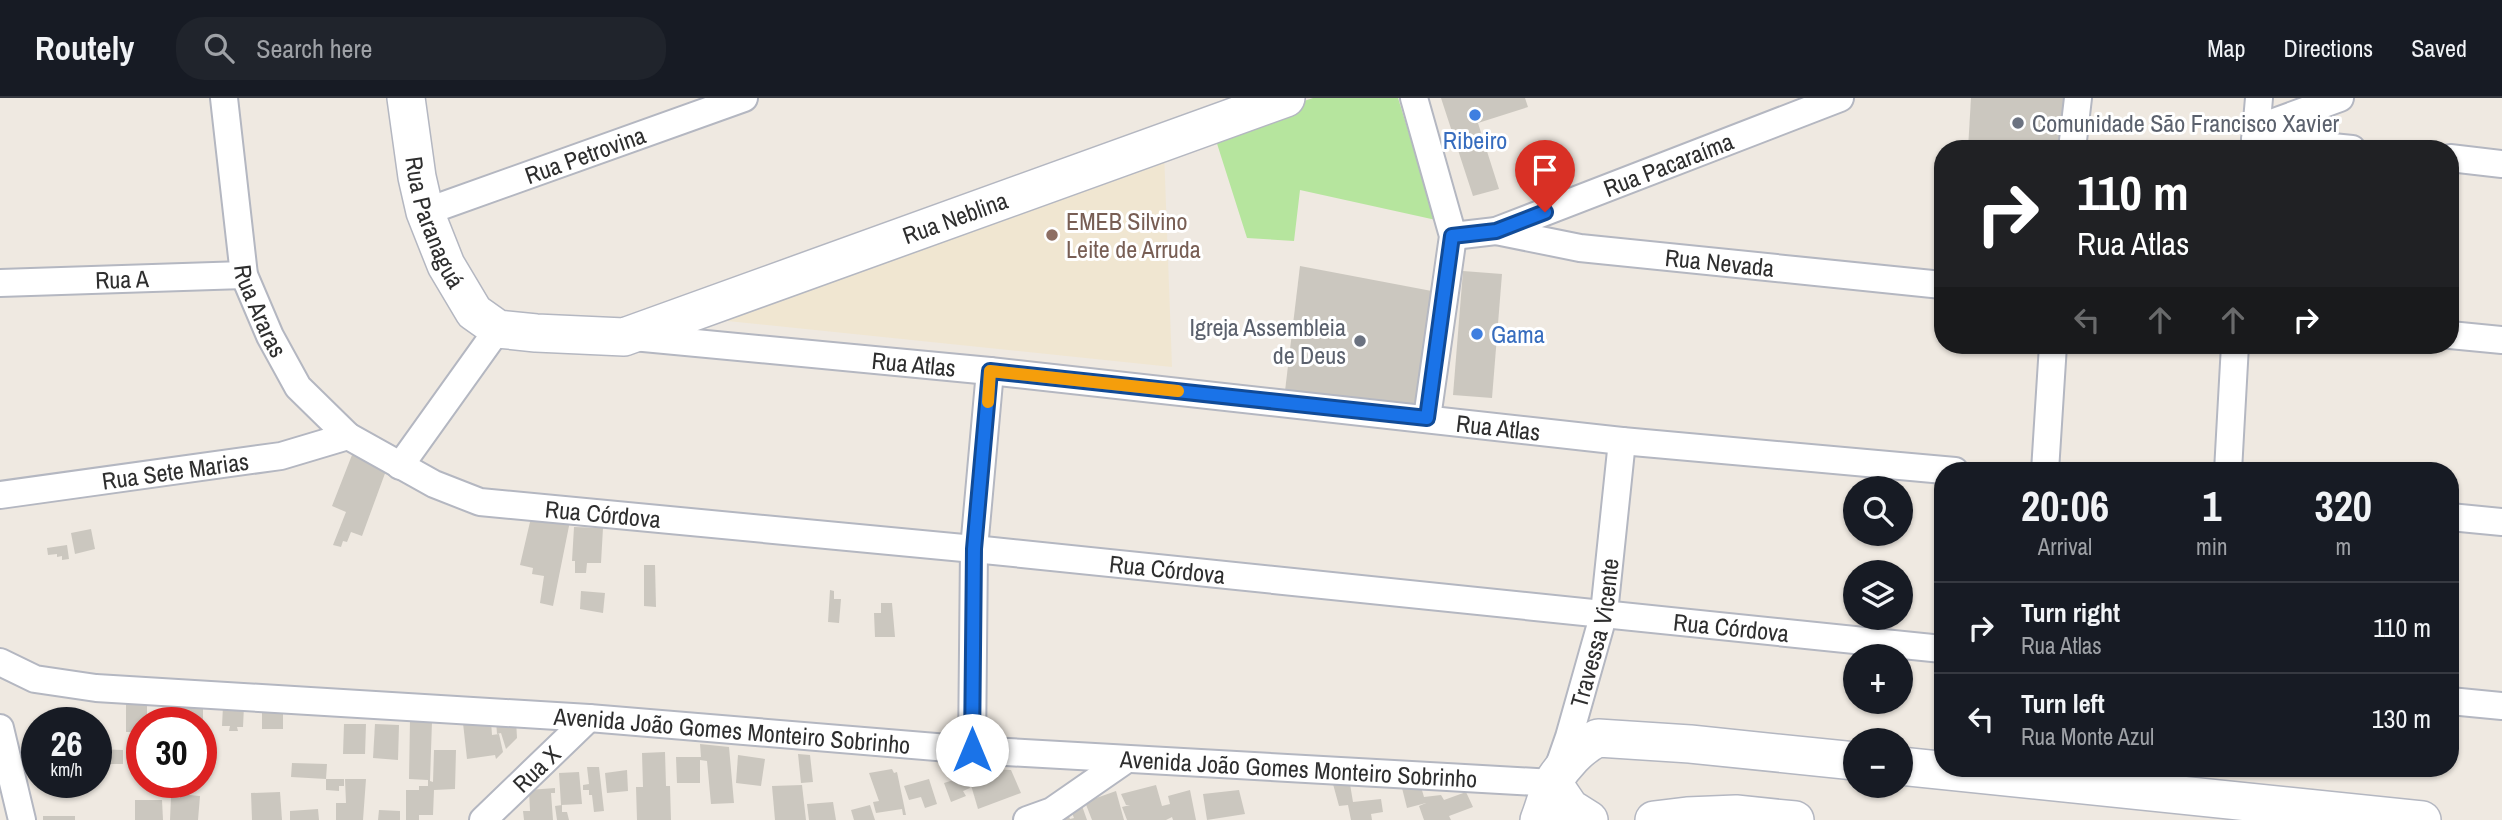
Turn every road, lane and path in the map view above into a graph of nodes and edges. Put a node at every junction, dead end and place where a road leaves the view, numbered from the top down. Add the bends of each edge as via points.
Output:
1 (224, 98) edge
2 (406, 98) edge
3 (744, 98) edge
4 (1286, 98) edge
5 (1414, 98) edge
6 (1840, 98) edge
7 (2078, 98) edge
8 (2259, 98) edge
9 (2340, 98) edge
10 (2255, 139) edge
11 (2073, 140) edge
12 (2459, 160) edge
13 (2502, 164) edge
14 (425, 212) junction
15 (1496, 231) junction
16 (1452, 236) junction
17 (244, 275) junction
18 (0, 283) edge
19 (1934, 284) edge
20 (498, 329) junction
21 (2459, 336) edge
22 (624, 337) junction
23 (2502, 340) edge
24 (2052, 354) edge
25 (2234, 354) edge
26 (990, 371) junction
27 (1427, 418) junction
28 (348, 436) junction
29 (1622, 441) junction
30 (2046, 462) edge
31 (2228, 462) edge
32 (400, 466) junction
33 (1934, 469) edge
34 (0, 495) edge
35 (2459, 518) edge
36 (2502, 522) edge
37 (974, 549) junction
38 (1604, 613) junction
39 (1934, 648) edge
40 (0, 662) edge
41 (2459, 702) edge
42 (2502, 706) edge
43 (589, 718) junction
44 (0, 727) edge
45 (972, 750) junction
46 (1126, 759) junction
47 (1843, 760) edge
48 (1913, 767) edge
49 (1934, 770) edge
50 (2006, 777) edge
51 (1553, 782) junction
52 (22, 820) edge
53 (483, 820) edge
54 (1027, 820) edge
55 (1539, 820) edge
56 (1589, 820) edge
57 (1654, 820) edge
58 (1796, 820) edge
59 (2422, 820) edge

1 - 17 street, Rua Araras
2 - 14 street, Rua Paranaguá
3 - 14 street, Rua Petrovina
4 - 22 street, Rua Neblina
5 - 16 street
6 - 15 street, Rua Pacaraíma
7 - 11 street
8 - 10 street
9 - 10 street
12 - 13 street
14 - 20 street, Rua Paranaguá via 446,265 474,313
15 - 16 street, Rua Pacaraíma
15 - 19 street, Rua Nevada via 1580,248
16 - 27 street
17 - 18 street, Rua A
17 - 28 street, Rua Araras via 298,387
20 - 22 street, Rua Atlas
20 - 32 street
21 - 23 street
22 - 26 street, Rua Atlas
24 - 30 street
25 - 31 street
26 - 27 street, Rua Atlas
26 - 37 street
27 - 29 street, Rua Atlas
28 - 32 street, Rua Araras
28 - 34 street, Rua Sete Marias via 281,456
29 - 33 street, Rua Atlas
29 - 38 street, Travessa Vicente
32 - 37 street, Rua Córdova via 480,502
35 - 36 street
37 - 38 street, Rua Córdova
37 - 45 street
38 - 39 street, Rua Córdova
38 - 51 street, Travessa Vicente
40 - 43 street, Avenida João Gomes Monteiro Sobrinho via 35,679 96,688
41 - 42 street
43 - 45 street, Avenida João Gomes Monteiro Sobrinho
43 - 53 street, Rua X
44 - 52 street
45 - 46 street, Avenida João Gomes Monteiro Sobrinho
46 - 51 street, Avenida João Gomes Monteiro Sobrinho
46 - 54 street via 1052,811
47 - 51 street via 1598,738
48 - 49 street
50 - 59 street
51 - 55 street, Travessa Vicente
51 - 56 street via 1570,808
57 - 58 street via 1736,814

